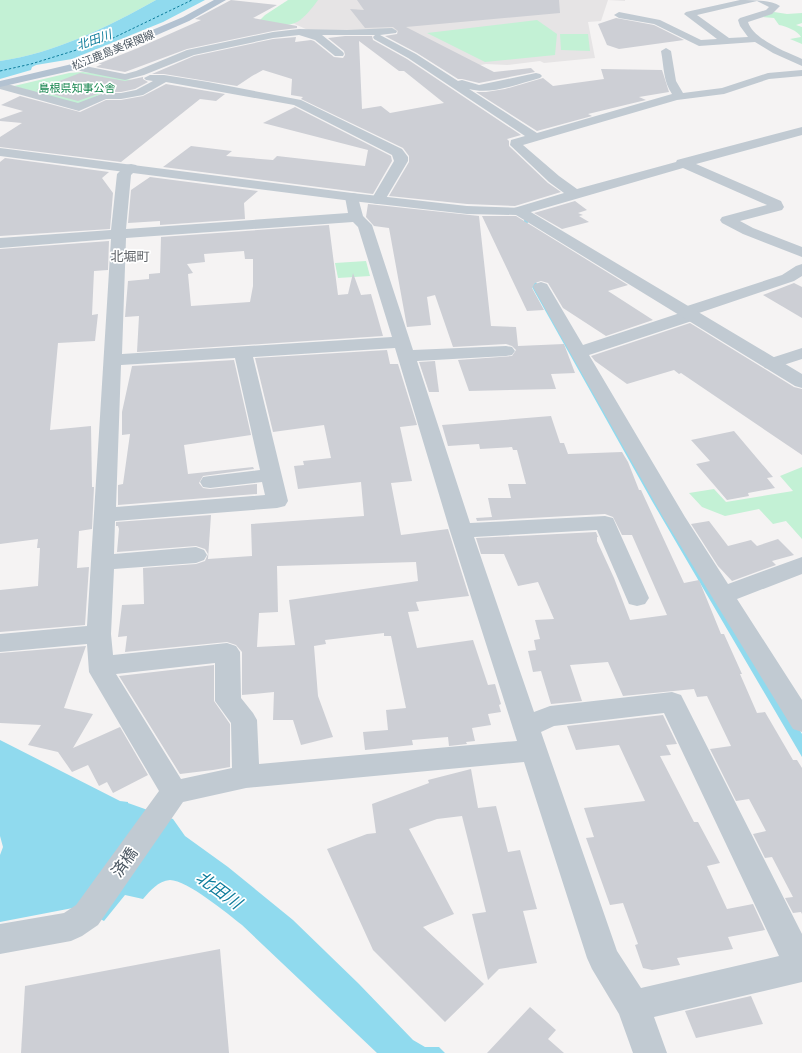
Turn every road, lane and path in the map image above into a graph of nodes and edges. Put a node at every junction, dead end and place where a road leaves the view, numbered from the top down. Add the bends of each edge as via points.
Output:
1 (221, 0) edge
2 (753, 0) edge
3 (762, 0) edge
4 (619, 15) dead end
5 (702, 24) junction
6 (669, 27) junction
7 (392, 30) dead end
8 (299, 32) junction
9 (378, 37) dead end
10 (758, 39) junction
11 (727, 41) junction
12 (666, 51) dead end
13 (339, 54) dead end
14 (802, 63) edge
15 (75, 67) junction
16 (802, 73) edge
17 (782, 74) junction
18 (536, 76) dead end
19 (125, 77) junction
20 (164, 78) junction
21 (0, 84) edge
22 (802, 85) edge
23 (681, 97) junction
24 (482, 103) junction
25 (802, 131) edge
26 (534, 137) junction
27 (0, 152) edge
28 (682, 163) junction
29 (131, 168) junction
30 (575, 194) junction
31 (378, 200) junction
32 (354, 207) junction
33 (519, 211) junction
34 (120, 233) junction
35 (0, 243) edge
36 (802, 252) edge
37 (802, 269) edge
38 (542, 288) dead end
39 (690, 313) junction
40 (404, 349) junction
41 (506, 351) dead end
42 (243, 352) junction
43 (579, 352) junction
44 (802, 353) edge
45 (112, 360) junction
46 (771, 364) junction
47 (802, 382) edge
48 (271, 475) junction
49 (210, 482) dead end
50 (105, 515) junction
51 (461, 531) junction
52 (196, 556) dead end
53 (103, 562) junction
54 (802, 565) edge
55 (724, 595) junction
56 (637, 598) dead end
57 (99, 634) junction
58 (0, 643) edge
59 (101, 666) junction
60 (802, 722) edge
61 (530, 738) junction
62 (246, 777) junction
63 (168, 801) junction
64 (0, 939) edge
65 (802, 966) edge
66 (633, 1006) junction
67 (650, 1053) edge

1 - 15 main road, 松江鹿島美保関線 via 186,19
2 - 5 street via 688,14
3 - 10 street via 775,6 769,12 746,18 743,23
4 - 6 street via 654,21
5 - 6 street
5 - 11 street
6 - 11 street via 699,43
7 - 8 street
8 - 13 street via 319,38
8 - 19 street via 208,47
9 - 24 street via 412,56
10 - 11 street
10 - 14 street
12 - 23 street via 670,78
15 - 19 street
15 - 21 main road, 松江鹿島美保関線
16 - 17 street
17 - 22 street
17 - 23 street via 724,91
18 - 24 street via 479,88 457,80 484,100
19 - 20 street
20 - 21 street via 138,93 104,96 79,107
20 - 31 street via 297,102 397,152 401,161
23 - 26 street
24 - 26 street
25 - 28 street
26 - 30 street via 519,141 516,145 554,180
27 - 29 street
28 - 30 street
28 - 36 street via 776,204 777,207 774,208 727,220
29 - 32 street
29 - 34 street via 124,174
30 - 33 street
31 - 32 street
31 - 33 street via 467,210
32 - 34 street
32 - 40 street via 365,225
33 - 39 street
34 - 35 street
34 - 45 street
37 - 39 street via 788,278
38 - 43 street
39 - 43 street
39 - 46 street
40 - 41 street
40 - 42 street
40 - 51 street
42 - 45 street
42 - 48 street
43 - 55 street via 674,518
44 - 46 street
45 - 50 street
46 - 47 street
48 - 49 street
48 - 50 street via 277,501
50 - 53 street
51 - 56 street via 605,523
51 - 61 street
52 - 53 street
53 - 57 street
54 - 55 street
55 - 60 street
57 - 58 street
57 - 59 street
59 - 62 street via 227,652 228,702 244,720
59 - 63 street
61 - 62 street
61 - 65 street via 550,716 672,702
61 - 66 street via 603,958
62 - 63 street
63 - 64 street, 済橋 via 87,915 71,926
65 - 66 street
66 - 67 street

